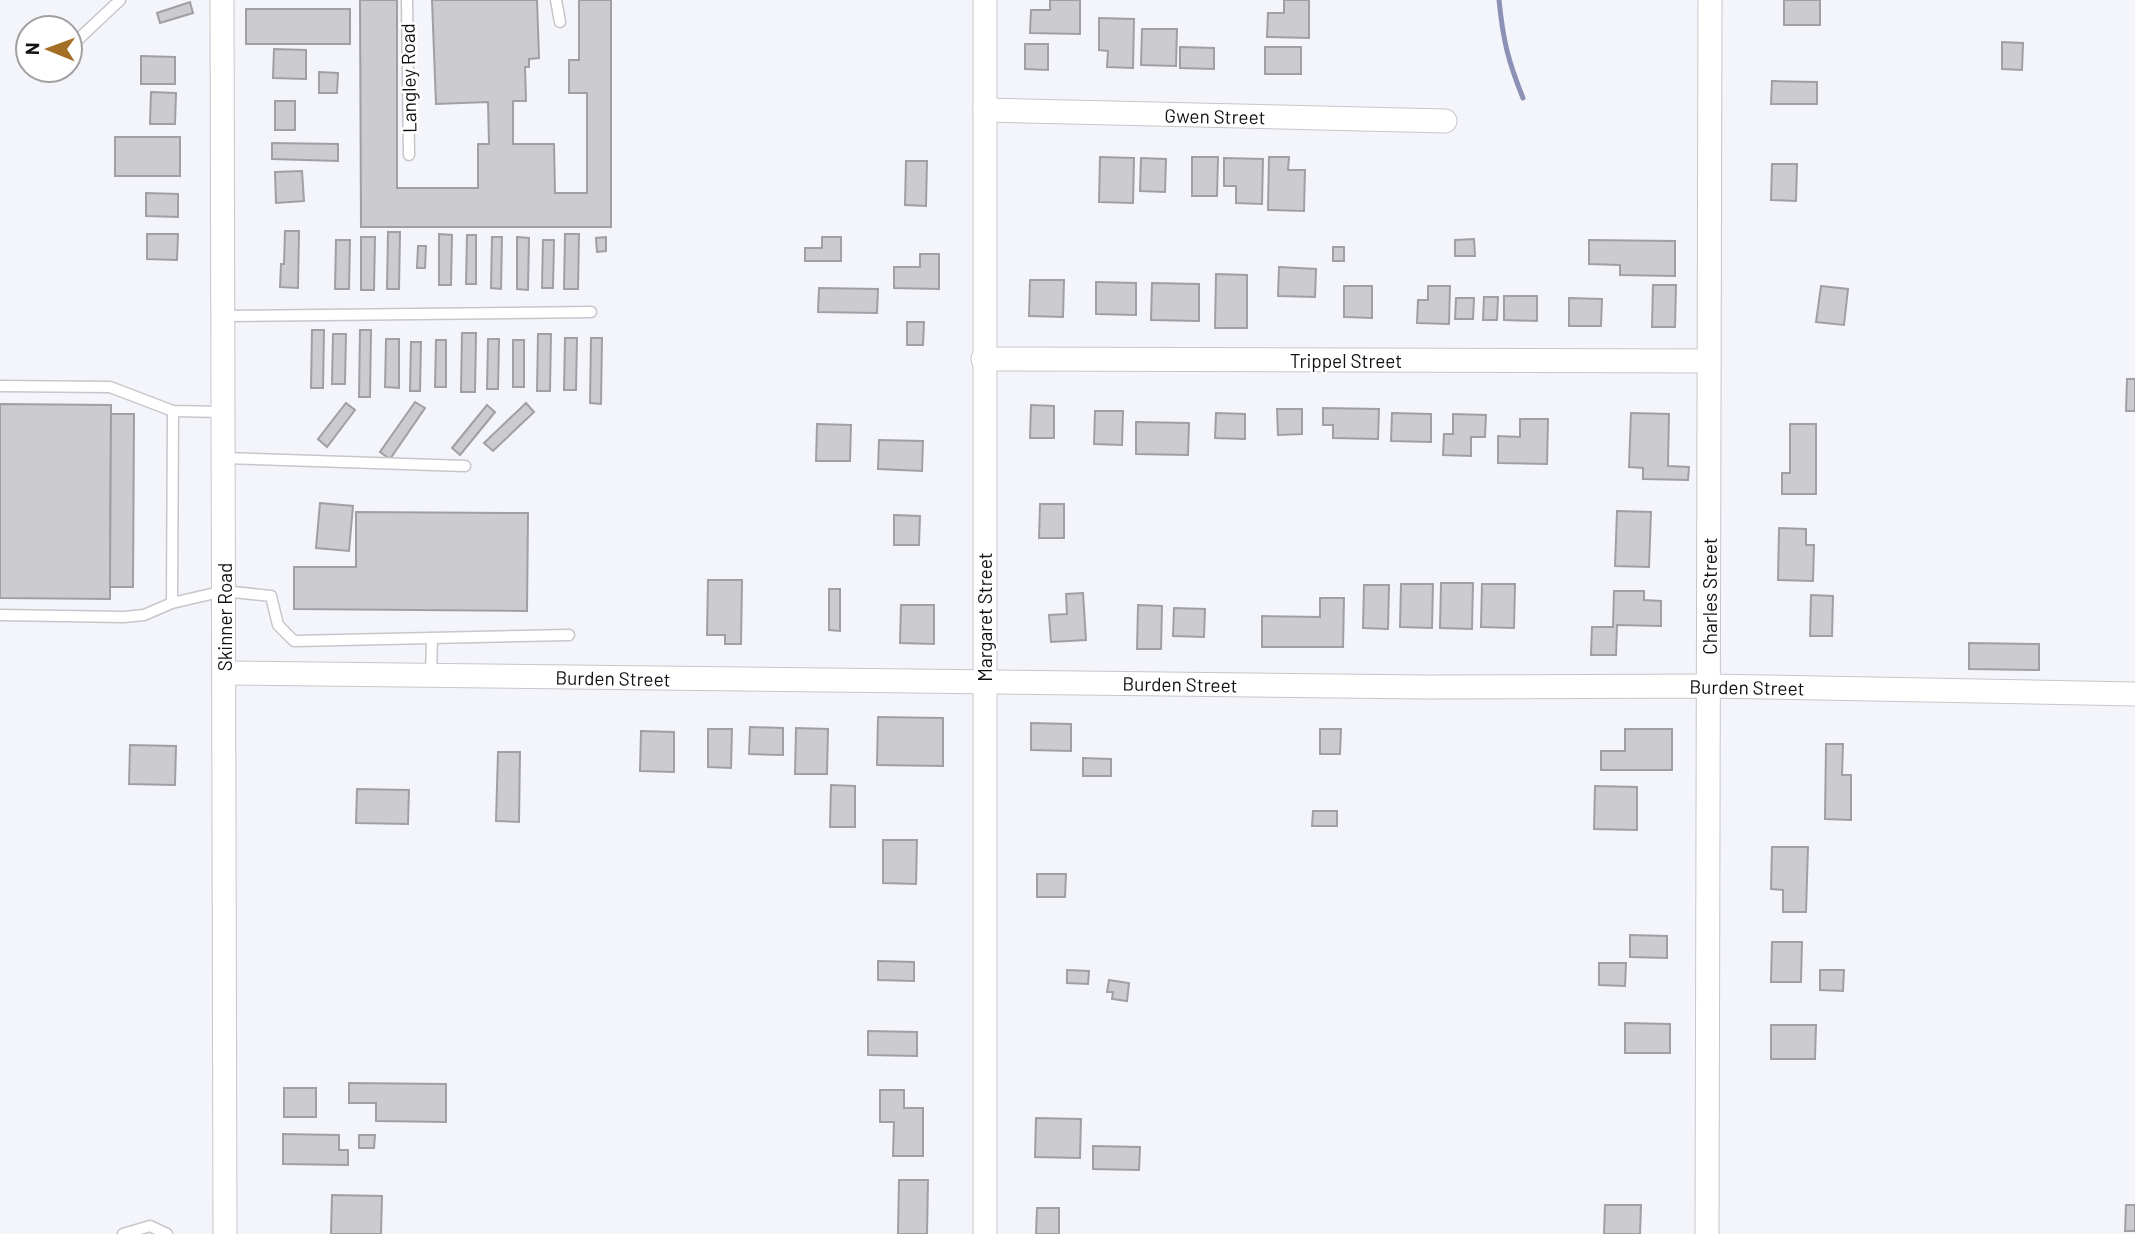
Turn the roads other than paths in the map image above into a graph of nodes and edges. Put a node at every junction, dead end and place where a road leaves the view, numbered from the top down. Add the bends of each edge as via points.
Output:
1 (120, 0) edge
2 (222, 0) edge
3 (407, 0) edge
4 (556, 0) edge
5 (985, 0) edge
6 (1710, 0) edge
7 (560, 22) dead end
8 (84, 34) edge
9 (985, 110) junction
10 (1445, 121) dead end
11 (409, 155) dead end
12 (591, 312) dead end
13 (222, 316) junction
14 (984, 359) junction
15 (1709, 361) junction
16 (0, 386) edge
17 (173, 411) junction
18 (224, 412) junction
19 (224, 458) junction
20 (465, 466) dead end
21 (224, 591) junction
22 (172, 603) junction
23 (0, 615) edge
24 (569, 635) dead end
25 (432, 638) junction
26 (224, 673) junction
27 (430, 676) junction
28 (984, 683) junction
29 (1709, 686) junction
30 (2135, 694) edge
31 (123, 1234) edge
32 (167, 1234) edge
33 (225, 1234) edge
34 (985, 1234) edge
35 (1707, 1234) edge

1 - 8 lane
2 - 13 street, Skinner Road
3 - 11 lane, Langley Road
4 - 7 lane
5 - 9 street, Margaret Street
6 - 15 street, Charles Street
9 - 10 street, Gwen Street
9 - 14 street, Margaret Street
12 - 13 lane
13 - 18 street, Skinner Road
14 - 15 street, Trippel Street
14 - 28 street, Margaret Street
15 - 29 street, Charles Street
16 - 17 lane via 110,387
17 - 18 lane
17 - 22 lane
18 - 19 street, Skinner Road
19 - 20 lane
19 - 21 street, Skinner Road
21 - 22 lane
21 - 25 lane via 271,596 278,625 293,641
21 - 26 street, Skinner Road
22 - 23 lane via 144,615 124,617
24 - 25 lane
25 - 27 lane
26 - 27 street, Burden Street
26 - 33 street, Skinner Road
27 - 28 street, Burden Street
28 - 29 street, Burden Street
28 - 34 street, Margaret Street
29 - 30 street, Burden Street
29 - 35 street, Charles Street
31 - 32 lane via 150,1226

